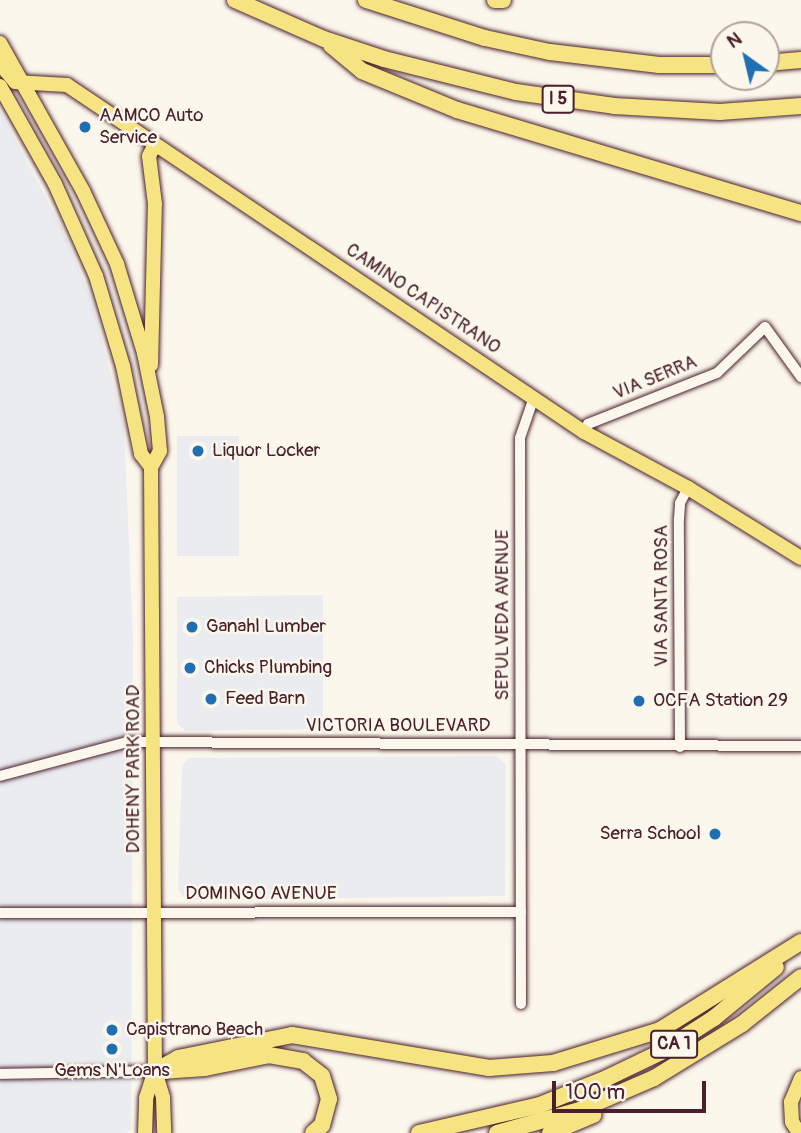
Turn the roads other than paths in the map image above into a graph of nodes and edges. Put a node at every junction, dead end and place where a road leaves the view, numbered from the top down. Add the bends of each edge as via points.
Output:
1 (235, 0) edge
2 (366, 0) edge
3 (495, 0) edge
4 (503, 0) edge
5 (324, 39) junction
6 (0, 43) edge
7 (801, 60) edge
8 (780, 62) edge
9 (0, 64) edge
10 (710, 65) edge
11 (23, 82) junction
12 (0, 86) edge
13 (801, 106) edge
14 (155, 144) junction
15 (801, 214) edge
16 (801, 377) edge
17 (150, 382) junction
18 (534, 397) junction
19 (584, 432) junction
20 (151, 467) junction
21 (688, 488) junction
22 (801, 558) edge
23 (153, 743) junction
24 (521, 745) junction
25 (801, 746) edge
26 (680, 747) junction
27 (0, 776) edge
28 (154, 912) junction
29 (521, 912) junction
30 (0, 913) edge
31 (801, 943) edge
32 (801, 977) edge
33 (787, 992) junction
34 (521, 1004) dead end
35 (155, 1071) junction
36 (0, 1074) edge
37 (801, 1077) edge
38 (145, 1133) edge
39 (164, 1133) edge
40 (313, 1133) edge
41 (419, 1133) edge
42 (497, 1133) edge
43 (550, 1133) edge
44 (799, 1133) edge

1 - 5 highway, I 5
2 - 10 highway, I 5 via 485,38 550,52 659,65
3 - 4 highway
5 - 13 highway, I 5 via 425,71 569,100 720,112
5 - 15 highway via 362,71 457,110
6 - 11 main road
7 - 8 highway
9 - 11 main road via 12,81
11 - 14 main road, CAMINO CAPISTRANO via 67,85
11 - 17 main road, DOHENY PARK ROAD via 117,264
12 - 20 main road, DOHENY PARK ROAD via 55,184 96,275 123,366 141,454
14 - 17 main road via 149,156 155,204
14 - 18 main road, CAMINO CAPISTRANO
16 - 19 street, VIA SERRA via 764,328 717,373 588,424
17 - 20 main road, DOHENY PARK ROAD via 159,451
18 - 19 main road, CAMINO CAPISTRANO
18 - 24 street, SEPULVEDA AVENUE via 520,438
19 - 21 main road, CAMINO CAPISTRANO
20 - 23 main road, DOHENY PARK ROAD
21 - 22 main road, CAMINO CAPISTRANO
21 - 26 street, VIA SANTA ROSA via 680,503 679,519
23 - 24 street, VICTORIA BOULEVARD
23 - 27 street, VICTORIA BOULEVARD via 127,742
23 - 28 main road, DOHENY PARK ROAD
24 - 26 street, VICTORIA BOULEVARD
24 - 29 street, SEPULVEDA AVENUE
25 - 26 street, VICTORIA BOULEVARD
28 - 29 street, DOMINGO AVENUE
28 - 30 street, DOMINGO AVENUE
28 - 35 main road, DOHENY PARK ROAD
29 - 34 street, SEPULVEDA AVENUE
31 - 35 highway via 660,1030 553,1063 489,1068 292,1035 178,1058
31 - 41 highway, CA 1 via 715,1018 661,1052 540,1104
32 - 33 highway, CA 1
33 - 42 highway, CA 1 via 654,1078 580,1110
33 - 43 highway via 685,1071
35 - 36 street
35 - 38 main road, DOHENY PARK ROAD via 146,1098
35 - 39 main road, DOHENY PARK ROAD via 163,1098
35 - 40 highway via 205,1068 269,1055 303,1061 323,1076 329,1099 322,1125
37 - 44 main road via 790,1102 792,1122

